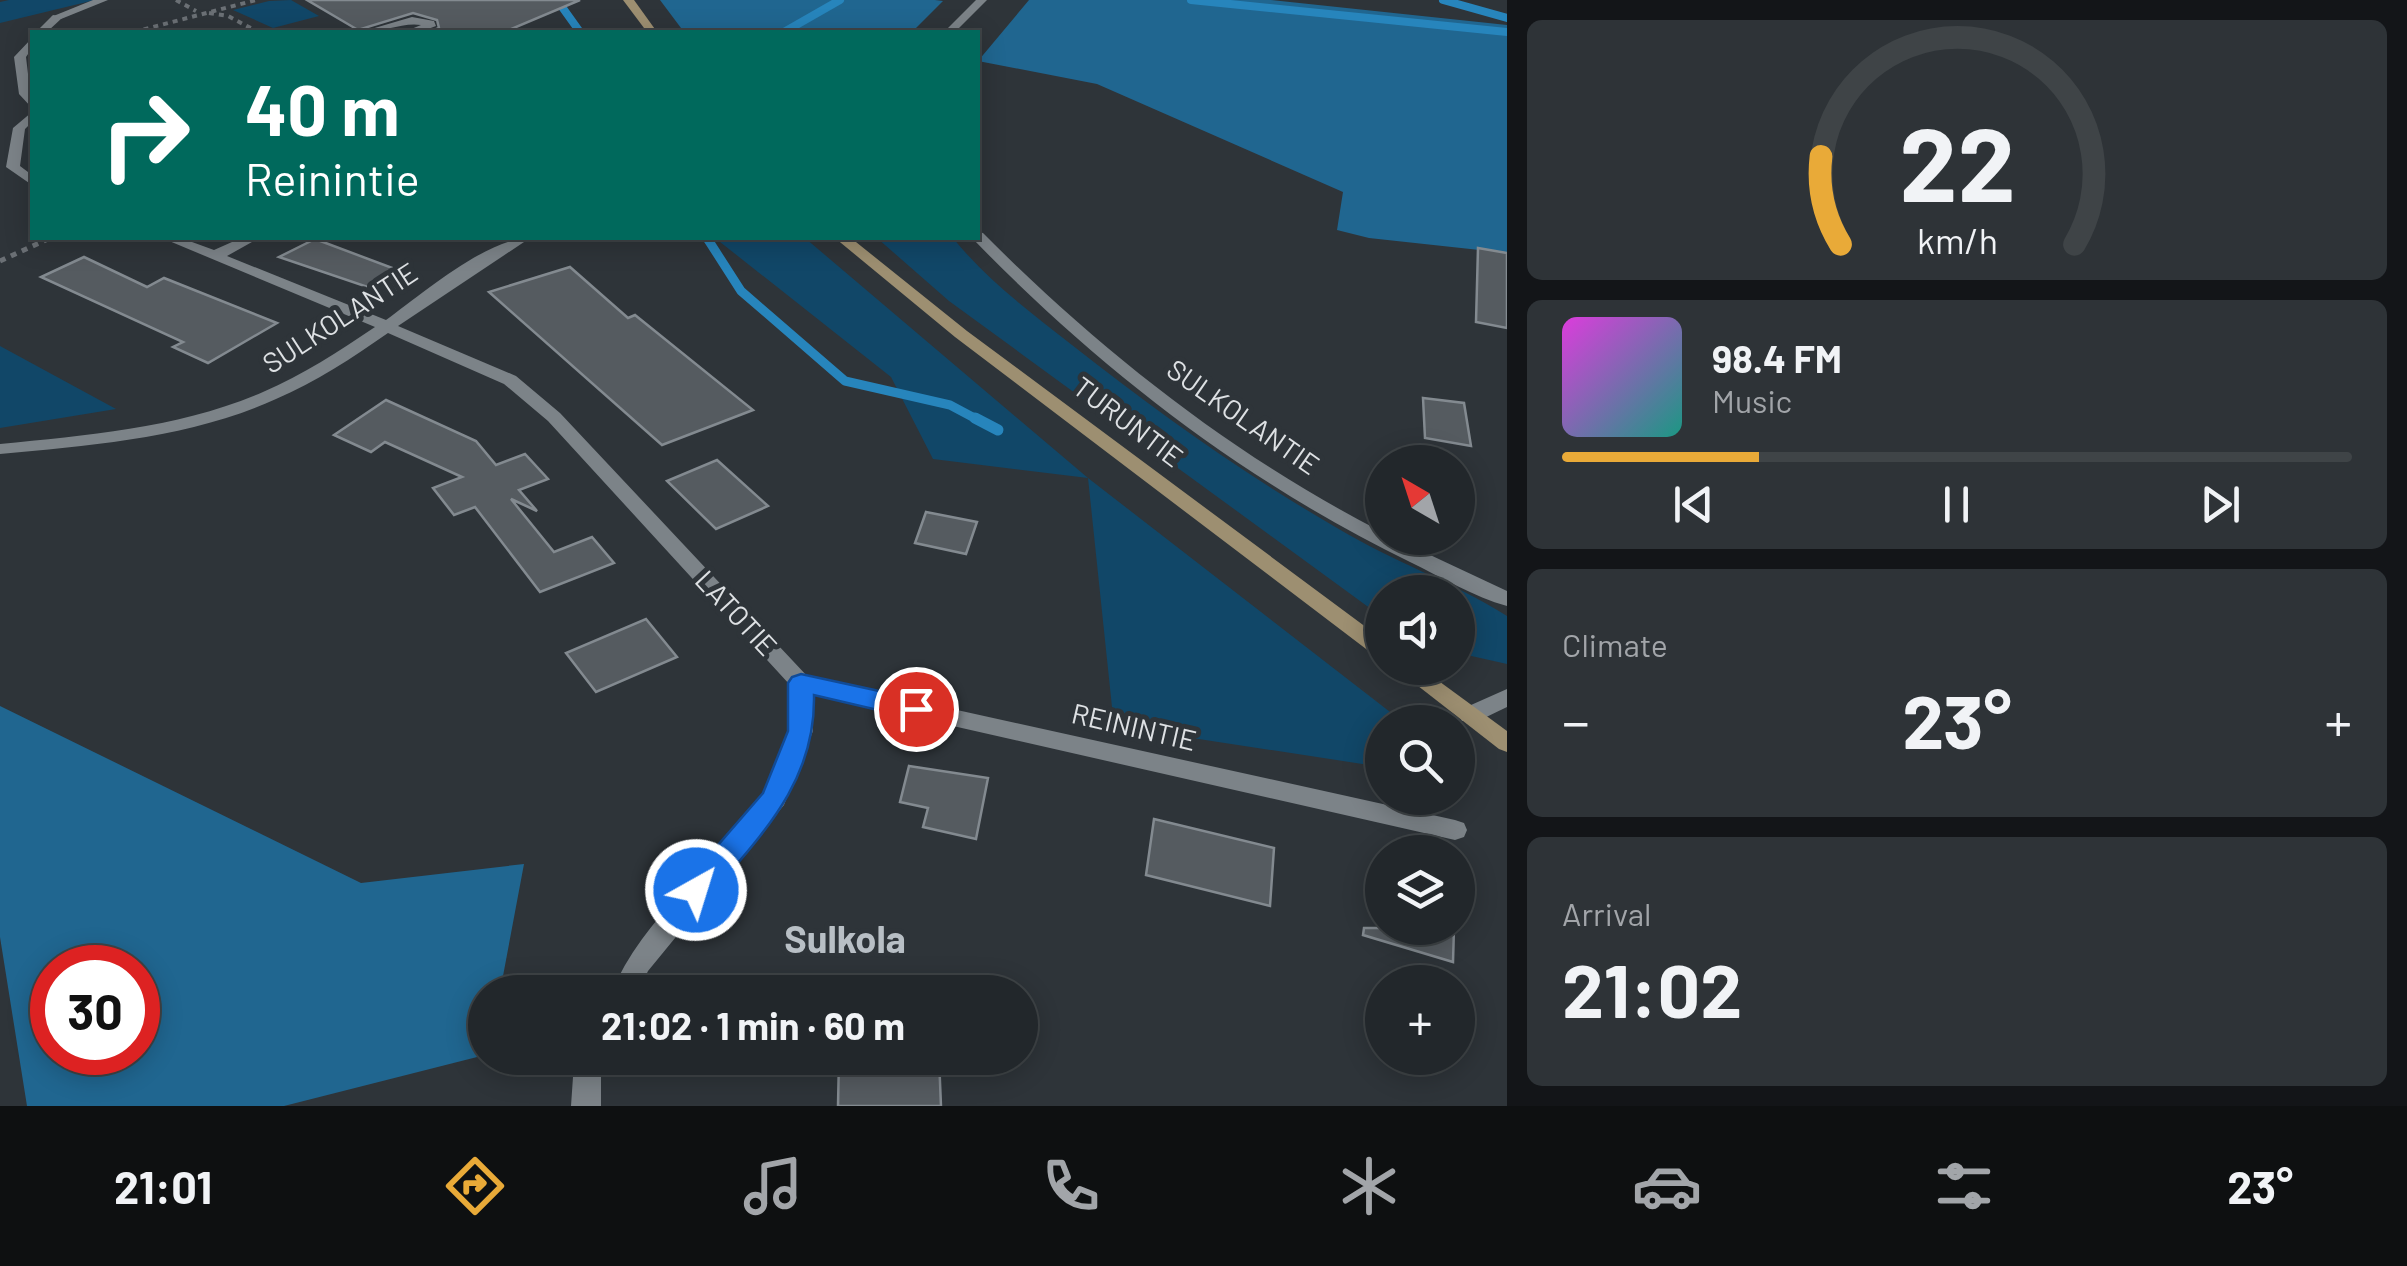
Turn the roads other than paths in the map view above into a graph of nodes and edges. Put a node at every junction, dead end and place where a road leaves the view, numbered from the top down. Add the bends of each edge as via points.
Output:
1 (103, 0) edge
2 (628, 0) edge
3 (982, 0) edge
4 (42, 30) edge
5 (374, 30) edge
6 (416, 30) edge
7 (650, 30) edge
8 (952, 30) edge
9 (30, 44) edge
10 (30, 101) edge
11 (30, 118) edge
12 (30, 180) edge
13 (980, 238) edge
14 (174, 240) edge
15 (248, 240) edge
16 (519, 240) edge
17 (844, 240) edge
18 (214, 256) junction
19 (384, 326) junction
20 (0, 449) edge
21 (1507, 599) edge
22 (1365, 637) edge
23 (801, 683) junction
24 (1429, 685) edge
25 (1507, 696) edge
26 (1455, 705) edge
27 (1475, 713) edge
28 (1475, 720) edge
29 (1507, 743) edge
30 (1455, 830) dead end
31 (633, 975) edge
32 (588, 1075) edge
33 (586, 1106) edge

1 - 4 street via 56,17
2 - 7 main road
3 - 8 street
5 - 6 street via 430,22
9 - 10 street via 20,57
11 - 12 street via 19,128 13,167
13 - 21 street, SULKOLANTIE via 1081,334 1210,432 1346,520
14 - 18 street, LATOTIE
15 - 18 street
16 - 19 street, SULKOLANTIE
17 - 22 main road, TURUNTIE
18 - 19 street, LATOTIE
19 - 20 street, SULKOLANTIE via 306,379 254,404 173,427
19 - 23 street, LATOTIE via 510,380 532,398
23 - 30 street, REININTIE
23 - 31 street via 802,731 775,798
24 - 26 main road
25 - 27 street
28 - 29 main road
32 - 33 street

